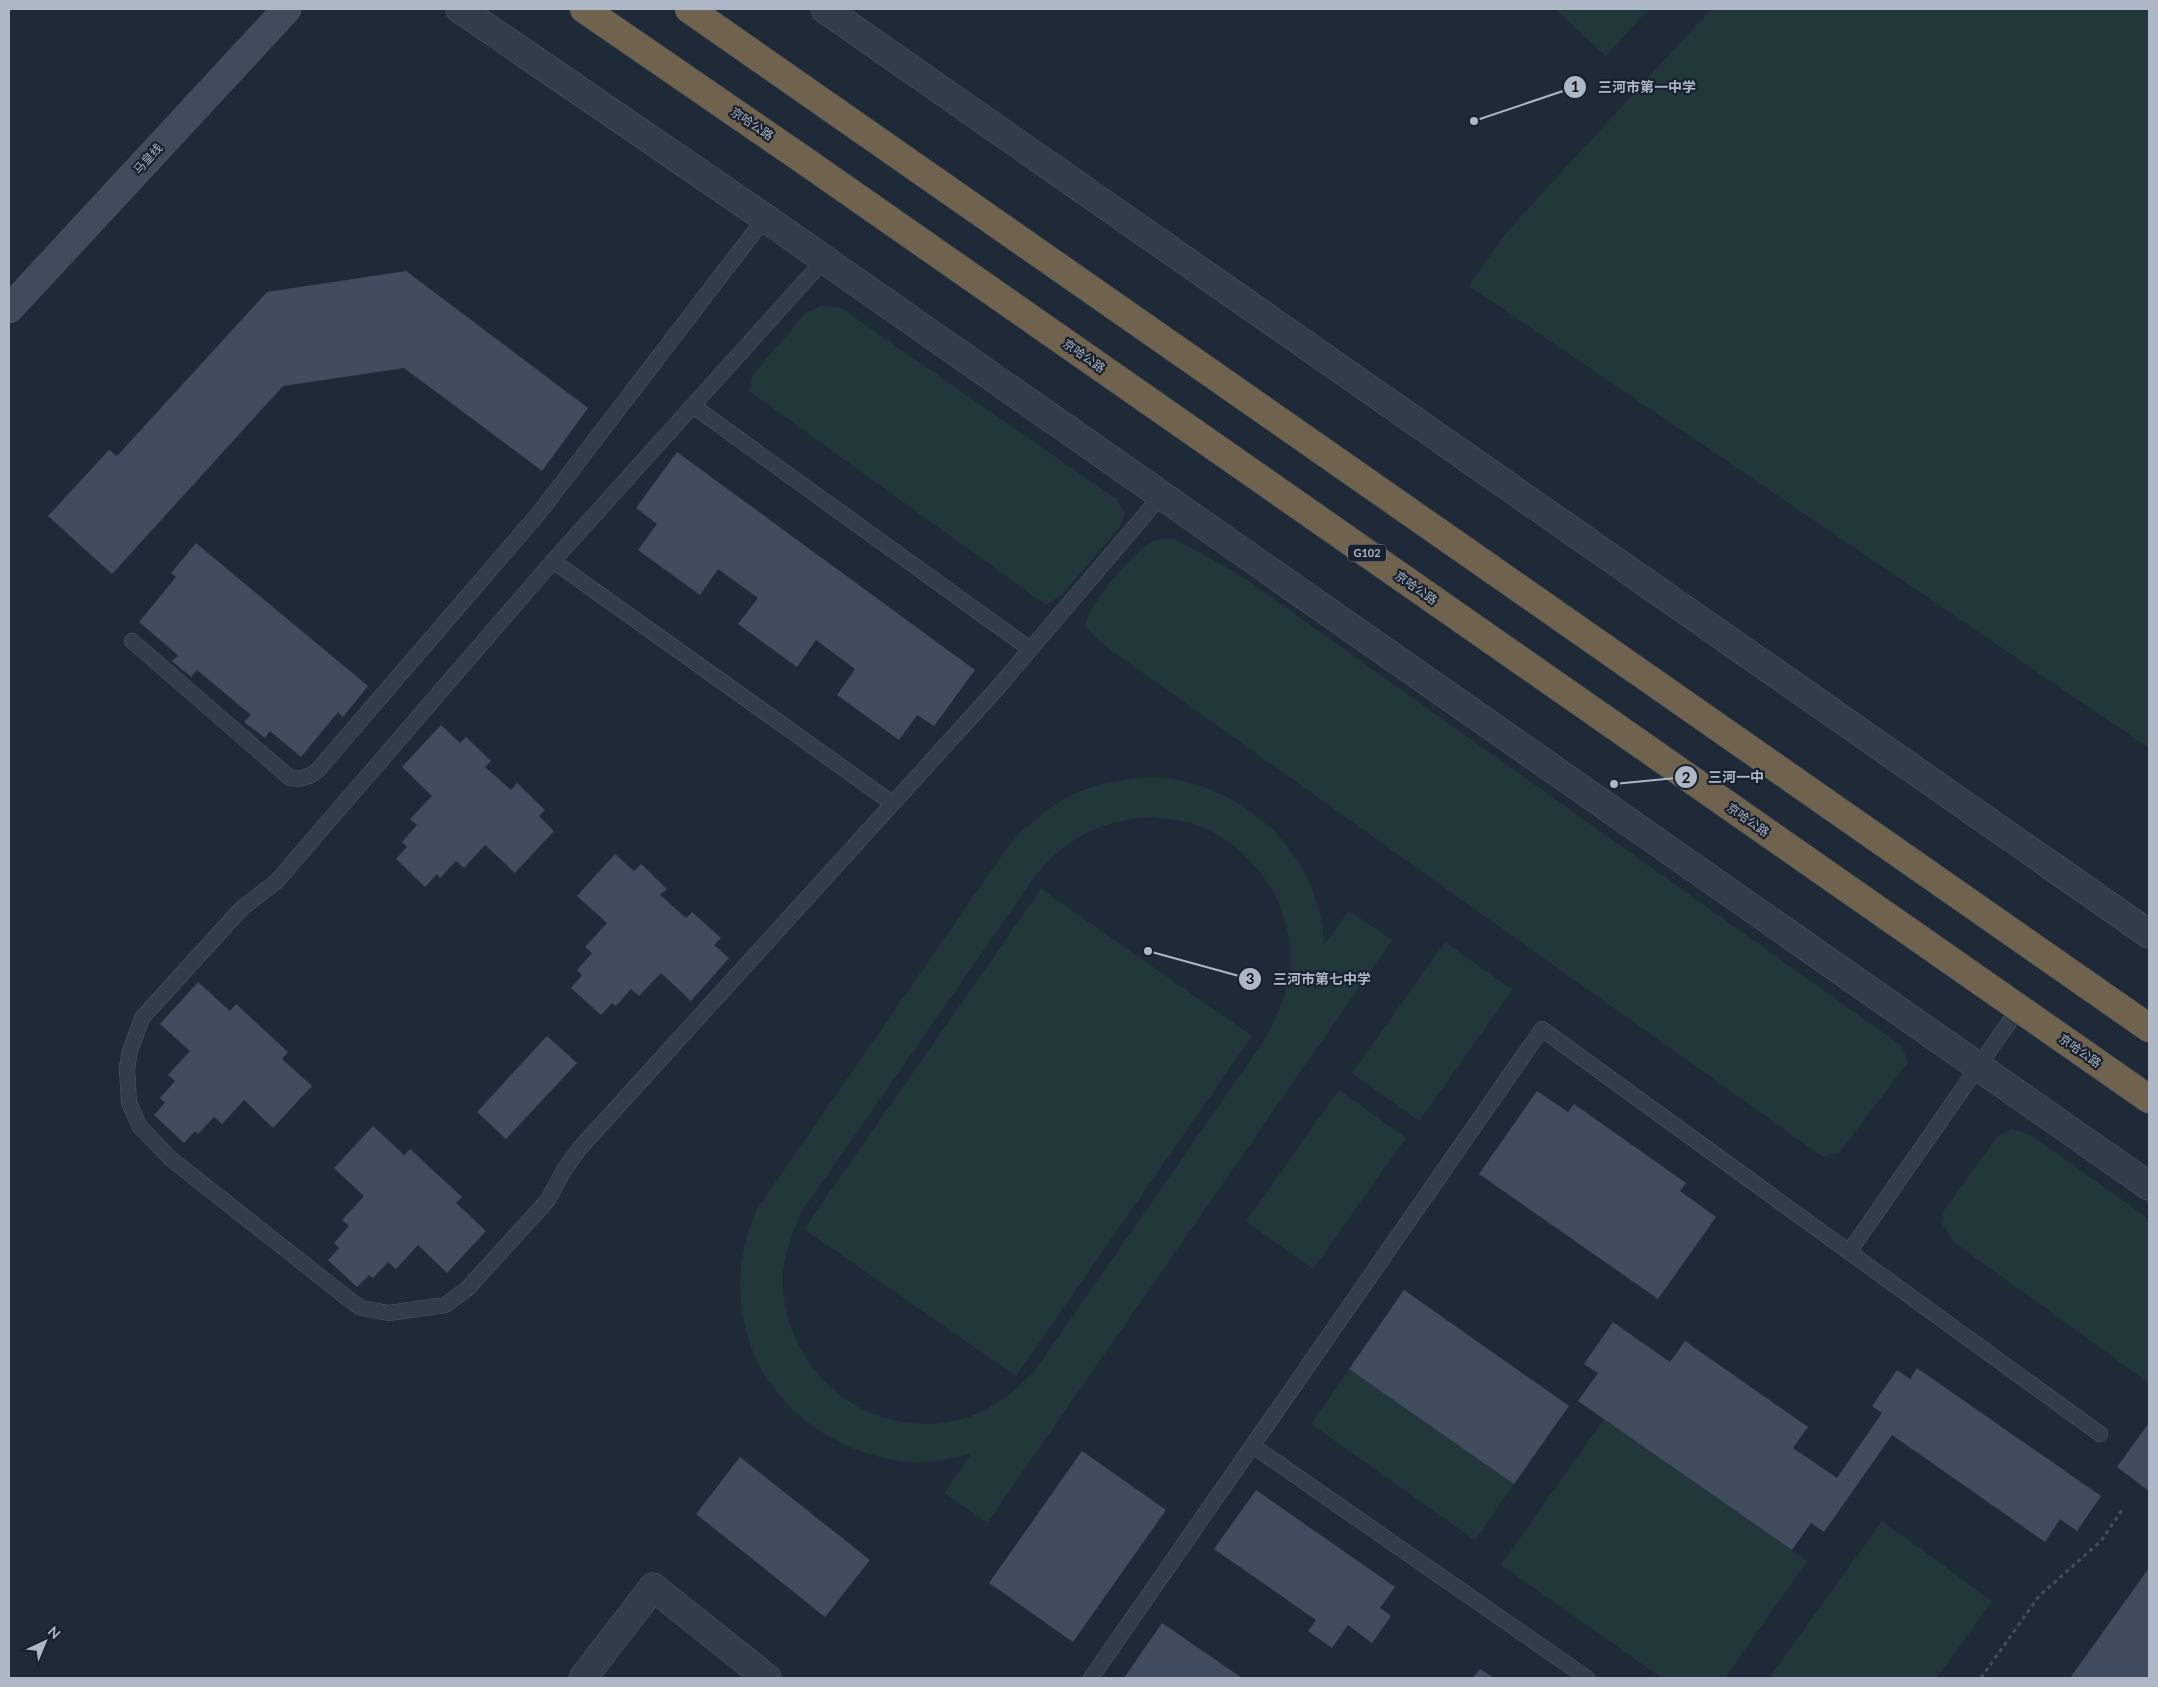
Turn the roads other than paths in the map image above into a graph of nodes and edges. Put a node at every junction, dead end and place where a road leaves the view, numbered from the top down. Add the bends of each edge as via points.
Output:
1 (287, 9) edge
2 (460, 9) edge
3 (584, 9) edge
4 (689, 9) edge
5 (825, 9) edge
6 (765, 218) junction
7 (824, 260) junction
8 (9, 310) edge
9 (693, 406) junction
10 (1162, 496) junction
11 (553, 561) junction
12 (132, 641) dead end
13 (1030, 649) junction
14 (892, 804) junction
15 (2149, 934) edge
16 (2018, 1008) junction
17 (2149, 1028) edge
18 (1978, 1066) junction
19 (2149, 1099) edge
20 (2149, 1186) edge
21 (1850, 1252) junction
22 (2100, 1434) dead end
23 (1253, 1446) junction
24 (583, 1678) edge
25 (767, 1678) edge
26 (1091, 1678) edge
27 (1587, 1678) edge

1 - 8 main road, 马皇线
2 - 6 street
3 - 16 highway, 京哈公路 / G102
4 - 17 highway
5 - 15 street
6 - 7 street
6 - 12 lane via 539,513 309,777 290,778
7 - 9 lane
7 - 10 street
9 - 11 lane
9 - 13 lane
10 - 13 lane
10 - 18 street
11 - 14 lane
11 - 14 lane via 276,882 242,908 147,1011 130,1051 127,1068 129,1103 140,1127 171,1159 355,1304 389,1313 445,1305 467,1289 548,1200 580,1148
13 - 14 lane
16 - 18 lane
16 - 19 highway, 京哈公路 / G102
18 - 20 street
18 - 21 lane
21 - 22 lane
21 - 23 lane via 1542,1029
23 - 26 lane
23 - 27 lane
24 - 25 street via 653,1587

